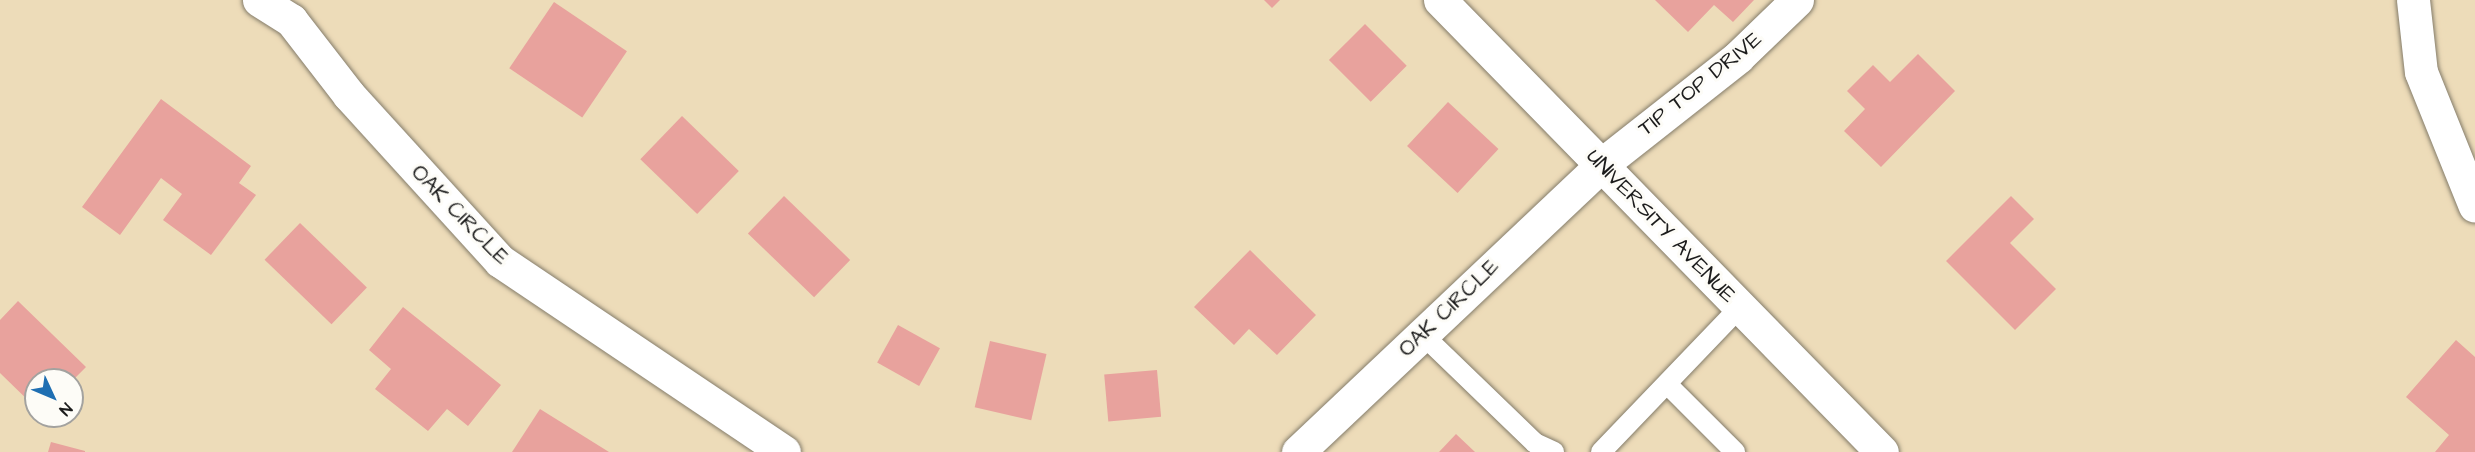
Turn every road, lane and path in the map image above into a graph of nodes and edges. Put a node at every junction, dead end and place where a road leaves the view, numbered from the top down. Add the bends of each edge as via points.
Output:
1 (260, 0) edge
2 (1440, 0) edge
3 (1797, 0) edge
4 (2413, 0) edge
5 (1601, 165) junction
6 (2475, 206) edge
7 (1740, 307) junction
8 (1422, 334) junction
9 (1668, 386) junction
10 (784, 452) edge
11 (1298, 452) edge
12 (1554, 452) edge
13 (1601, 452) edge
14 (1735, 452) edge
15 (1882, 452) edge

1 - 10 street, OAK CIRCLE via 291,20 349,95 500,261
2 - 5 street, UNIVERSITY AVENUE
3 - 5 street, TIP TOP DRIVE via 1738,57
4 - 6 street via 2421,72
5 - 7 street, UNIVERSITY AVENUE
5 - 8 street, OAK CIRCLE
7 - 9 lane
7 - 15 street, UNIVERSITY AVENUE
8 - 11 street, OAK CIRCLE
8 - 12 lane via 1534,443
9 - 13 lane
9 - 14 lane

